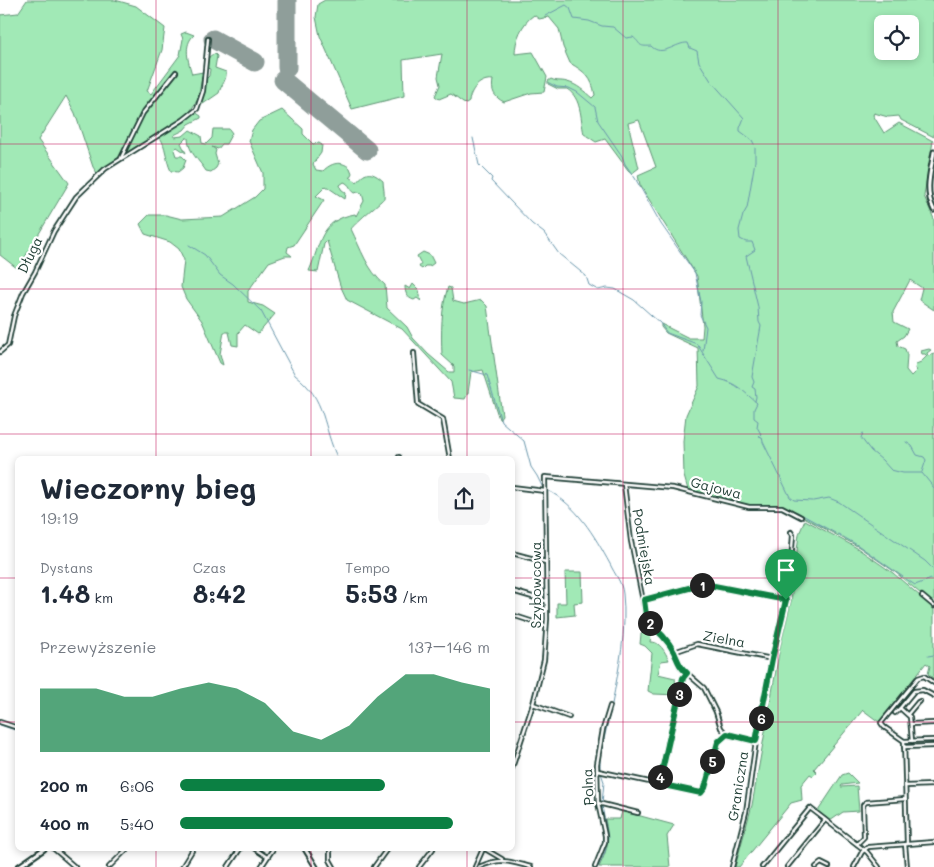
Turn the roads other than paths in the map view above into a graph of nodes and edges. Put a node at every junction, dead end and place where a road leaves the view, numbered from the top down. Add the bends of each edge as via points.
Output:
1 (208, 39) dead end
2 (176, 72) dead end
3 (934, 152) edge
4 (120, 159) junction
5 (934, 210) edge
6 (0, 352) edge
7 (414, 354) dead end
8 (449, 456) edge
9 (624, 484) junction
10 (515, 487) edge
11 (545, 491) junction
12 (801, 517) dead end
13 (791, 532) dead end
14 (515, 554) edge
15 (546, 562) junction
16 (515, 593) edge
17 (922, 596) dead end
18 (644, 600) junction
19 (786, 600) junction
20 (546, 601) junction
21 (934, 606) edge
22 (515, 616) edge
23 (546, 626) junction
24 (674, 652) junction
25 (772, 659) junction
26 (687, 673) junction
27 (934, 683) edge
28 (934, 696) edge
29 (920, 701) dead end
30 (533, 704) junction
31 (610, 706) dead end
32 (900, 708) junction
33 (896, 713) dead end
34 (907, 714) junction
35 (569, 717) dead end
36 (0, 722) edge
37 (934, 723) edge
38 (911, 724) junction
39 (15, 727) edge
40 (727, 734) junction
41 (934, 740) edge
42 (756, 741) junction
43 (912, 741) junction
44 (904, 742) junction
45 (934, 746) edge
46 (904, 747) junction
47 (515, 759) edge
48 (598, 771) junction
49 (659, 784) junction
50 (934, 785) edge
51 (905, 786) junction
52 (906, 801) junction
53 (598, 803) junction
54 (638, 814) dead end
55 (825, 820) junction
56 (934, 842) edge
57 (857, 844) junction
58 (906, 844) junction
59 (864, 850) junction
60 (41, 851) edge
61 (56, 851) edge
62 (125, 851) edge
63 (192, 851) edge
64 (239, 851) edge
65 (258, 851) edge
66 (272, 851) edge
67 (308, 851) edge
68 (330, 851) edge
69 (385, 851) edge
70 (431, 851) edge
71 (483, 851) edge
72 (487, 851) edge
73 (267, 857) junction
74 (503, 860) junction
75 (764, 866) edge
76 (18, 867) edge
77 (76, 867) edge
78 (109, 867) edge
79 (182, 867) edge
80 (228, 867) edge
81 (261, 867) edge
82 (316, 867) edge
83 (334, 867) edge
84 (374, 867) edge
85 (419, 867) edge
86 (475, 867) edge
87 (479, 867) edge
88 (531, 867) edge
89 (595, 867) edge
90 (732, 867) edge
91 (788, 867) edge
92 (816, 867) edge
93 (829, 867) edge
94 (854, 867) edge
95 (879, 867) edge
96 (907, 867) edge

1 - 4 street, Długa via 203,91 197,109
2 - 4 street via 143,113
3 - 5 main road via 928,192
4 - 6 street, Długa via 76,197 54,231 20,300 8,345
7 - 8 street via 418,404 443,419
9 - 11 street via 545,477
9 - 12 street, Gajowa via 677,489 749,507 782,507
9 - 18 street, Podmiejska via 631,541
10 - 11 street
11 - 15 street, Szybowcowa
13 - 19 street, Graniczna
14 - 15 street
15 - 20 street, Szybowcowa
16 - 20 street
17 - 21 street
18 - 19 street via 704,584
18 - 24 street, Podmiejska via 647,622
19 - 25 street, Graniczna
20 - 23 street, Szybowcowa
22 - 23 street
23 - 30 street, Szybowcowa via 544,660
24 - 25 street, Zielna via 697,644
24 - 26 street, Podmiejska
25 - 42 street, Graniczna
26 - 40 street, Podmiejska via 704,688 721,728
26 - 49 street via 683,678
27 - 44 street via 924,676 918,678 881,723
28 - 32 street via 923,690 914,691
29 - 34 street
30 - 35 street
30 - 47 street, Szybowcowa
31 - 48 street, Polna via 598,754
32 - 33 street
32 - 34 street
34 - 38 street
36 - 39 street
37 - 38 street
38 - 43 street
40 - 42 street
40 - 49 street via 718,742 701,793
41 - 43 street
42 - 90 street, Graniczna via 746,812
43 - 44 street
44 - 46 street
45 - 46 street
46 - 51 street
48 - 49 street
48 - 53 street, Polna
50 - 51 street
51 - 52 street
52 - 57 street via 866,802 863,805 864,837
52 - 58 street
53 - 54 street
53 - 89 street, Polna via 605,842
55 - 57 street
55 - 75 street via 810,808
55 - 91 street
56 - 58 street
57 - 59 street
58 - 59 street via 874,846
58 - 96 street
59 - 94 street
59 - 95 street
60 - 76 main road
61 - 77 street
62 - 78 street
63 - 79 street
64 - 80 street
65 - 73 street
66 - 73 street
67 - 82 main road
68 - 83 street
69 - 84 street
70 - 85 street
71 - 86 street
72 - 74 street
73 - 81 street
74 - 87 street
74 - 88 street
92 - 93 street via 821,863

